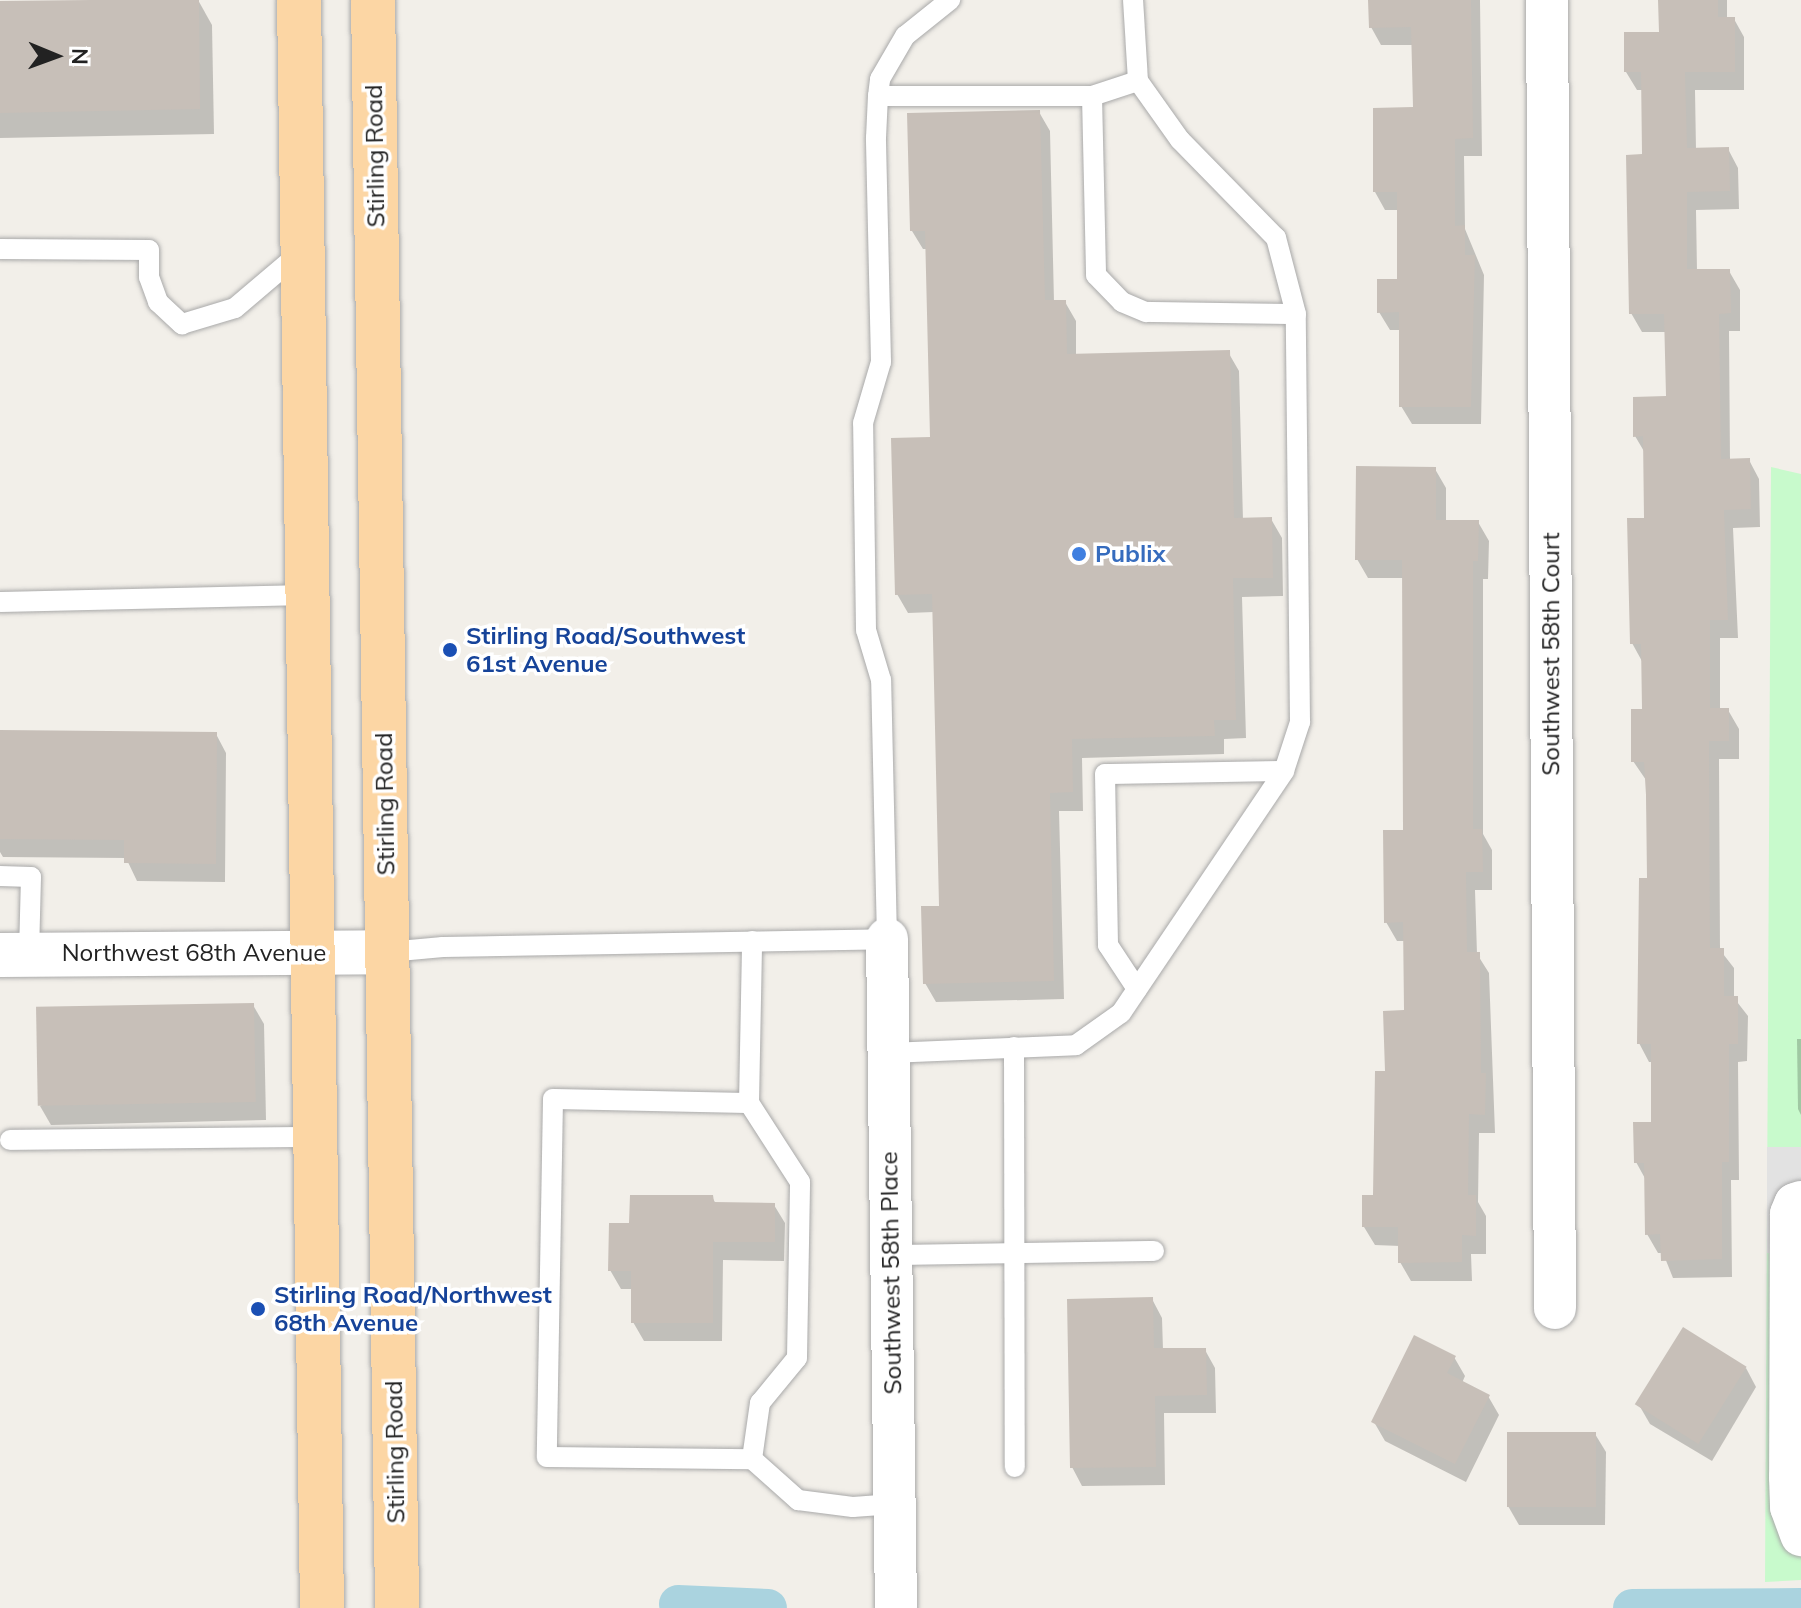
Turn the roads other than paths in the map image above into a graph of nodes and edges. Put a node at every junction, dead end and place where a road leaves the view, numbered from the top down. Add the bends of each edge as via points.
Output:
1 (299, 0) edge
2 (373, 0) edge
3 (950, 0) edge
4 (1133, 0) edge
5 (1547, 0) edge
6 (1138, 81) junction
7 (878, 96) junction
8 (1092, 96) junction
9 (0, 249) edge
10 (303, 250) junction
11 (1296, 314) junction
12 (308, 595) junction
13 (0, 602) edge
14 (1284, 771) junction
15 (0, 876) edge
16 (887, 939) junction
17 (752, 941) junction
18 (313, 952) junction
19 (388, 952) junction
20 (15, 955) edge
21 (1137, 989) junction
22 (1014, 1047) junction
23 (889, 1053) junction
24 (749, 1103) junction
25 (315, 1137) junction
26 (10, 1140) dead end
27 (1801, 1202) edge
28 (1154, 1251) dead end
29 (1014, 1253) junction
30 (892, 1255) junction
31 (1555, 1308) dead end
32 (752, 1459) junction
33 (1015, 1467) dead end
34 (894, 1504) junction
35 (1801, 1535) edge
36 (322, 1608) edge
37 (397, 1608) edge
38 (896, 1608) edge

1 - 10 main road
2 - 19 main road, Stirling Road
3 - 7 lane via 905,36 880,79
4 - 6 lane
5 - 31 street, Southwest 58th Court
6 - 8 lane
6 - 11 lane via 1180,140 1276,238
7 - 8 lane
7 - 16 lane via 881,362 863,435 866,630 881,680
8 - 11 lane via 1096,275 1122,302 1146,312
9 - 10 lane via 149,250 149,277 158,302 182,324 235,308
10 - 12 main road
11 - 14 lane via 1300,722
12 - 13 lane
12 - 18 main road
14 - 21 lane
14 - 21 lane via 1105,774 1108,945
15 - 20 lane via 31,877
16 - 17 lane
16 - 23 street, Southwest 58th Place
17 - 19 lane
17 - 24 lane
18 - 19 street, Northwest 68th Avenue
18 - 20 street, Northwest 68th Avenue
18 - 25 main road
19 - 37 main road, Stirling Road
21 - 22 lane via 1121,1013 1076,1045
22 - 23 lane
22 - 29 lane
23 - 30 street, Southwest 58th Place
24 - 32 lane via 800,1182 797,1358 760,1403
24 - 32 lane via 553,1099 547,1457
25 - 26 lane
25 - 36 main road
27 - 35 street via 1791,1214 1790,1450 1791,1507
28 - 29 lane
29 - 30 lane
29 - 33 lane
30 - 34 street, Southwest 58th Place
32 - 34 lane via 798,1500 853,1507
34 - 38 street, Southwest 58th Place

